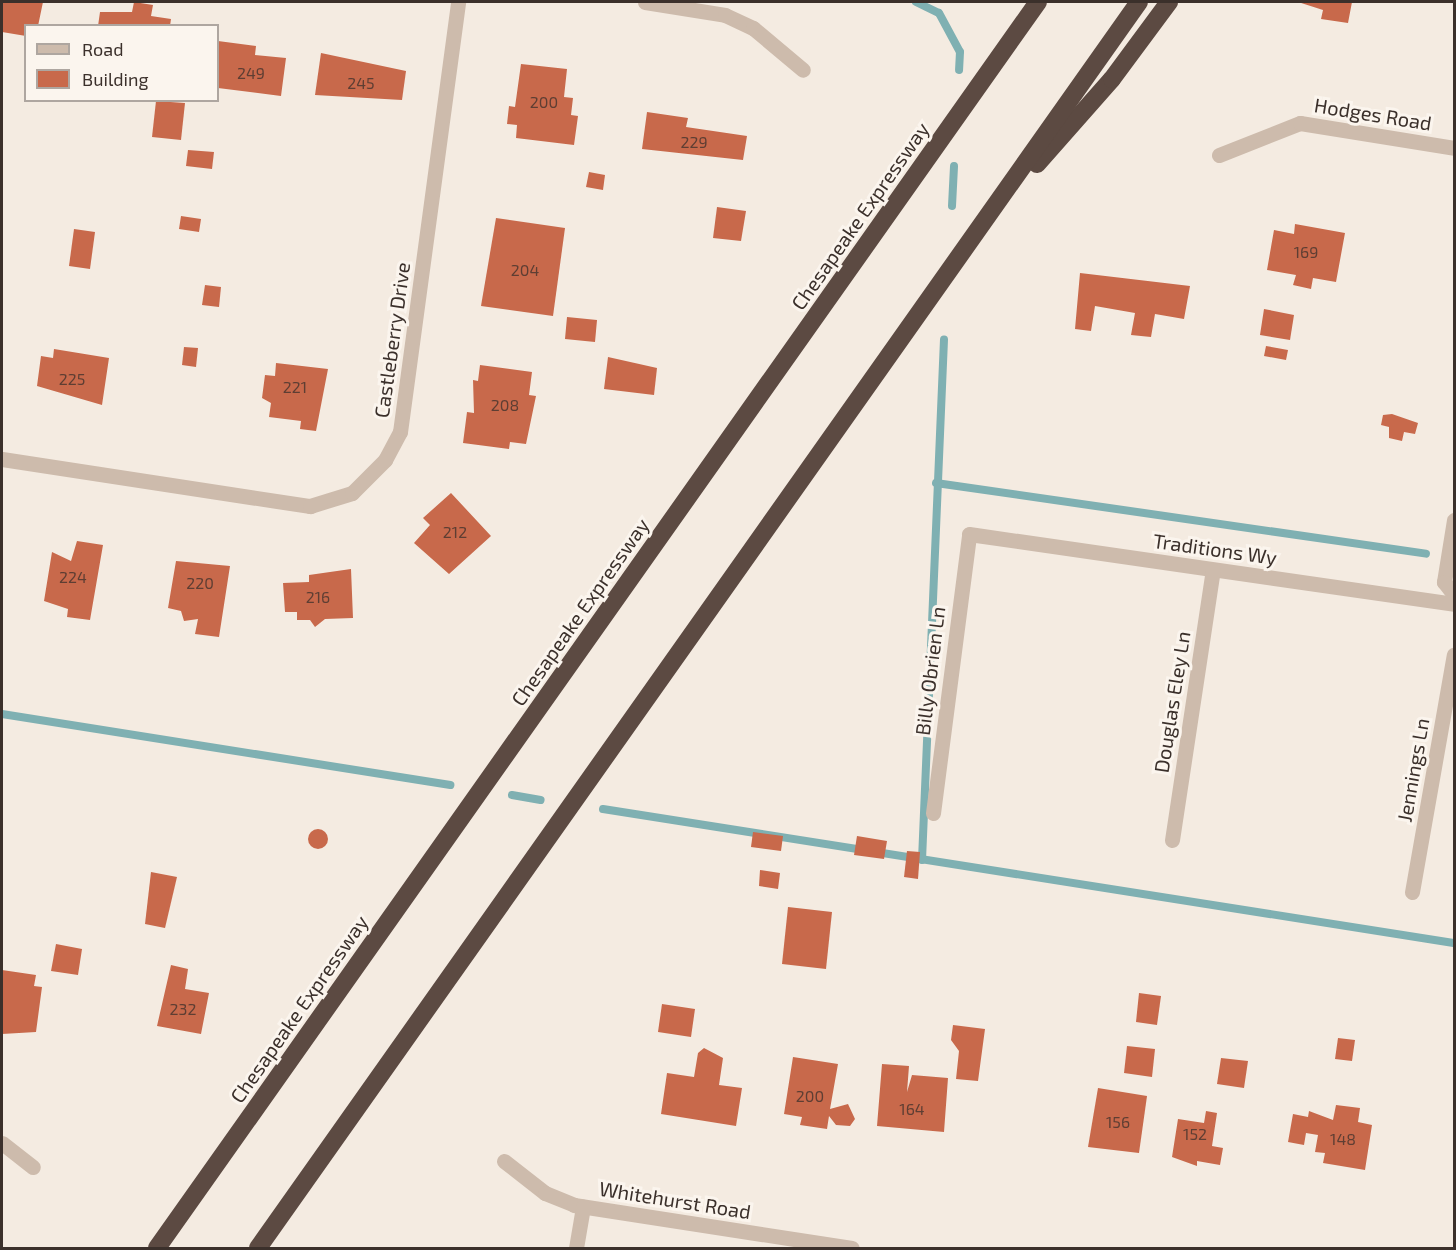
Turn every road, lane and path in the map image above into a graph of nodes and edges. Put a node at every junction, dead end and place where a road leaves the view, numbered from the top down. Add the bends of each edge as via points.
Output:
1 (458, 2) edge
2 (645, 2) edge
3 (1024, 2) edge
4 (1038, 2) edge
5 (1139, 2) edge
6 (1169, 2) edge
7 (803, 70) dead end
8 (987, 73) junction
9 (1455, 148) edge
10 (1219, 155) dead end
11 (978, 230) junction
12 (2, 459) edge
13 (1455, 520) edge
14 (969, 534) joint
15 (1213, 570) junction
16 (1455, 595) edge
17 (1455, 604) edge
18 (1455, 655) edge
19 (933, 813) dead end
20 (1172, 840) dead end
21 (1412, 892) dead end
22 (2, 1143) edge
23 (504, 1161) dead end
24 (33, 1167) dead end
25 (583, 1207) junction
26 (157, 1248) edge
27 (258, 1248) edge
28 (576, 1248) edge
29 (852, 1248) edge

1 - 12 street, Castleberry Drive via 400,432 385,460 352,493 310,506
2 - 7 street via 725,15 753,28
3 - 8 highway
4 - 8 highway, Chesapeake Expressway
5 - 11 highway
6 - 11 highway via 1112,79
8 - 26 highway, Chesapeake Expressway
9 - 10 street, Hodges Road via 1300,123
11 - 27 highway
13 - 16 street via 1444,582
14 - 15 street, Traditions Wy
14 - 19 street, Billy Obrien Ln
15 - 17 street, Traditions Wy
15 - 20 street, Douglas Eley Ln
18 - 21 street, Jennings Ln
22 - 24 street
23 - 25 street, Whitehurst Road via 544,1193
25 - 28 street
25 - 29 street, Whitehurst Road

